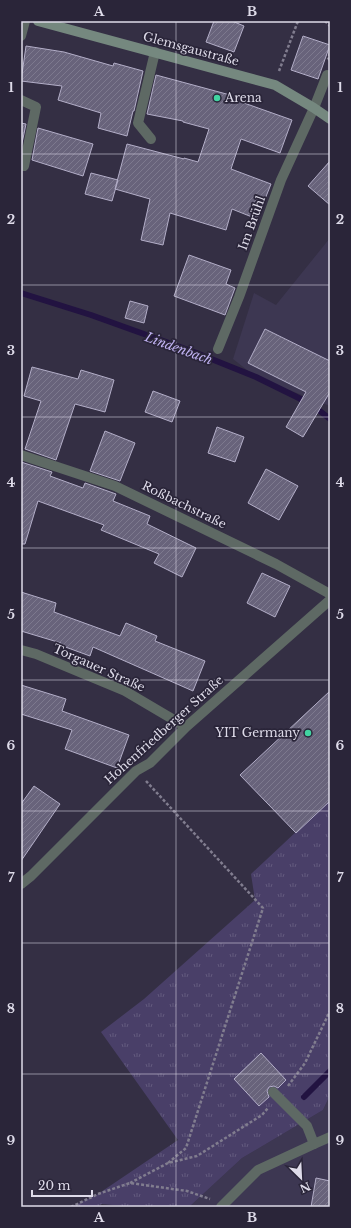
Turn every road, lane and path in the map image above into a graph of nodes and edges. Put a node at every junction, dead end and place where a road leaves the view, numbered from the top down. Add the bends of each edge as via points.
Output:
1 (25, 21) edge
2 (38, 21) edge
3 (298, 21) edge
4 (325, 21) edge
5 (330, 26) edge
6 (21, 36) edge
7 (155, 52) junction
8 (330, 53) edge
9 (283, 57) dead end
10 (330, 61) edge
11 (327, 75) dead end
12 (21, 100) edge
13 (314, 108) junction
14 (330, 119) edge
15 (151, 139) dead end
16 (24, 166) dead end
17 (218, 349) dead end
18 (21, 455) edge
19 (330, 594) edge
20 (330, 600) edge
21 (21, 650) edge
22 (186, 727) junction
23 (136, 771) junction
24 (21, 884) edge
25 (330, 1011) edge
26 (276, 1095) junction
27 (330, 1137) edge
28 (314, 1144) junction
29 (168, 1163) junction
30 (130, 1183) junction
31 (222, 1206) edge
32 (71, 1207) edge

1 - 6 street
2 - 7 main road, Glemsgaustraße
3 - 9 path
4 - 5 path
7 - 13 main road, Glemsgaustraße via 275,85
7 - 15 street via 138,123
8 - 10 path
11 - 13 street, Im Brühl
12 - 16 street via 36,107
13 - 14 main road, Glemsgaustraße
13 - 17 street, Im Brühl via 281,180
18 - 19 street, Roßbachstraße via 115,486 276,564
20 - 22 street, Hohenfriedberger Straße
21 - 22 street, Torgauer Straße via 125,691
22 - 23 street, Hohenfriedberger Straße via 150,763
23 - 24 street, Hohenfriedberger Straße via 32,876
23 - 29 path via 262,908 186,1148
25 - 26 path via 305,1063
26 - 28 street via 306,1126
26 - 29 path via 262,1115 197,1156
27 - 28 street
28 - 31 street via 258,1170
29 - 30 path
30 - 31 path via 187,1191
30 - 32 path

